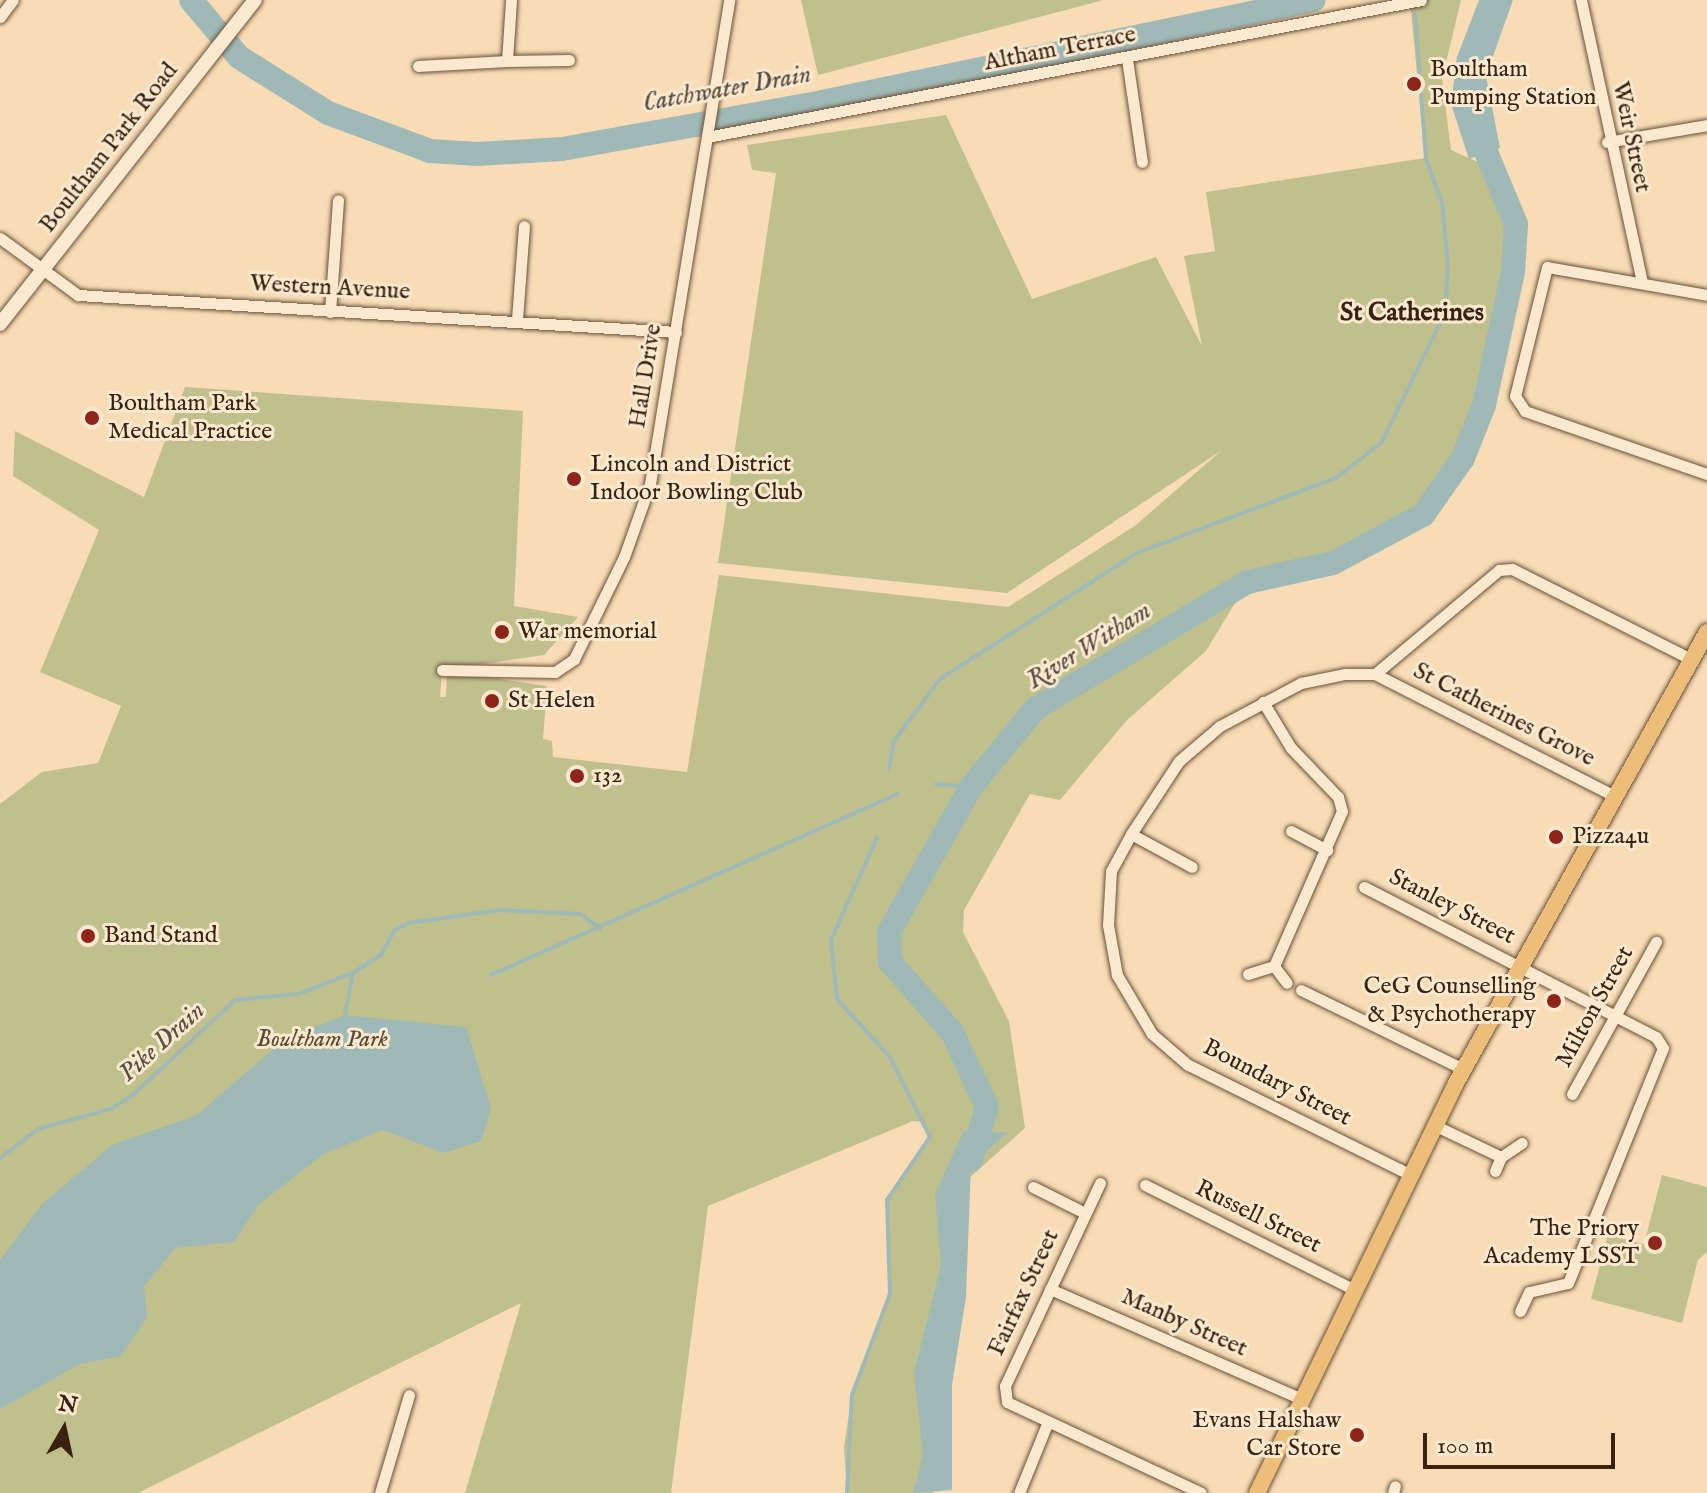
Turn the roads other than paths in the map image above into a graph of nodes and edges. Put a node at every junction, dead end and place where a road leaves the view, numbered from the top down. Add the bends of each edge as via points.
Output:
1 (13, 0) edge
2 (255, 0) edge
3 (511, 0) edge
4 (729, 0) edge
5 (1421, 0) edge
6 (1581, 0) edge
7 (0, 17) edge
8 (1127, 59) junction
9 (569, 60) dead end
10 (507, 61) junction
11 (418, 66) dead end
12 (1707, 125) edge
13 (708, 132) junction
14 (1607, 142) junction
15 (1142, 162) dead end
16 (338, 200) dead end
17 (524, 226) dead end
18 (0, 238) edge
19 (42, 269) junction
20 (1642, 283) junction
21 (1707, 295) edge
22 (330, 312) junction
23 (517, 319) junction
24 (0, 324) edge
25 (676, 332) junction
26 (1707, 474) edge
27 (1707, 632) edge
28 (1689, 658) junction
29 (442, 670) dead end
30 (1375, 674) junction
31 (1263, 702) junction
32 (1612, 795) junction
33 (1291, 831) dead end
34 (1131, 834) junction
35 (1327, 850) junction
36 (1192, 867) dead end
37 (1364, 887) dead end
38 (1656, 942) dead end
39 (1274, 966) junction
40 (1519, 966) junction
41 (1248, 974) dead end
42 (1287, 983) dead end
43 (1301, 990) dead end
44 (1616, 1016) junction
45 (1463, 1069) junction
46 (1572, 1094) dead end
47 (1434, 1125) junction
48 (1522, 1143) dead end
49 (1501, 1157) junction
50 (1495, 1171) dead end
51 (1409, 1174) junction
52 (1100, 1183) dead end
53 (1145, 1185) dead end
54 (1033, 1187) dead end
55 (1085, 1213) junction
56 (1351, 1288) junction
57 (1050, 1289) junction
58 (1520, 1311) dead end
59 (409, 1395) dead end
60 (1299, 1398) junction
61 (1047, 1424) junction
62 (380, 1493) edge
63 (1019, 1493) edge
64 (1201, 1493) edge
65 (1257, 1493) edge

1 - 7 street
2 - 19 street, Boultham Park Road
3 - 10 street
4 - 13 street, Hall Drive
5 - 8 street, Altham Terrace
6 - 14 street, Weir Street
8 - 13 street, Altham Terrace
8 - 15 street
9 - 10 street
10 - 11 street
12 - 14 street
13 - 25 street, Hall Drive
14 - 20 street, Weir Street
16 - 22 street
17 - 23 street
18 - 19 street, Western Avenue
19 - 22 street, Western Avenue via 78,295
19 - 24 street, Boultham Park Road
20 - 21 street
20 - 26 street via 1547,267 1516,406
22 - 23 street, Western Avenue
23 - 25 street, Western Avenue
25 - 29 street, Hall Drive via 640,519 574,659 555,672
27 - 28 main road
28 - 30 street, St Catherines Grove via 1512,569 1499,570
28 - 32 main road
30 - 31 street, St Catherines Grove via 1301,683
30 - 32 street, St Catherines Grove
31 - 34 street, St Catherines Grove via 1179,761
31 - 35 street via 1291,748 1338,797 1342,811
32 - 40 main road
33 - 35 street
34 - 36 street
34 - 51 street, Boundary Street via 1111,871 1108,925 1117,975 1152,1034 1188,1065
35 - 39 street
37 - 40 street, Stanley Street
38 - 44 street, Milton Street
39 - 41 street
39 - 42 street
40 - 44 street, Stanley Street
40 - 45 main road
43 - 45 street
44 - 46 street, Milton Street
44 - 58 street, Stanley Street via 1656,1037 1661,1065 1568,1283 1529,1292
45 - 47 main road
47 - 49 street
47 - 51 main road
48 - 49 street
49 - 50 street
51 - 56 main road
52 - 55 street, Fairfax Street
53 - 56 street, Russell Street
54 - 55 street
55 - 57 street, Fairfax Street
56 - 60 main road
57 - 60 street, Manby Street
57 - 61 street, Fairfax Street via 1005,1386 1007,1402
59 - 62 street
60 - 65 main road
61 - 63 street
61 - 64 street, Fairfax Street

